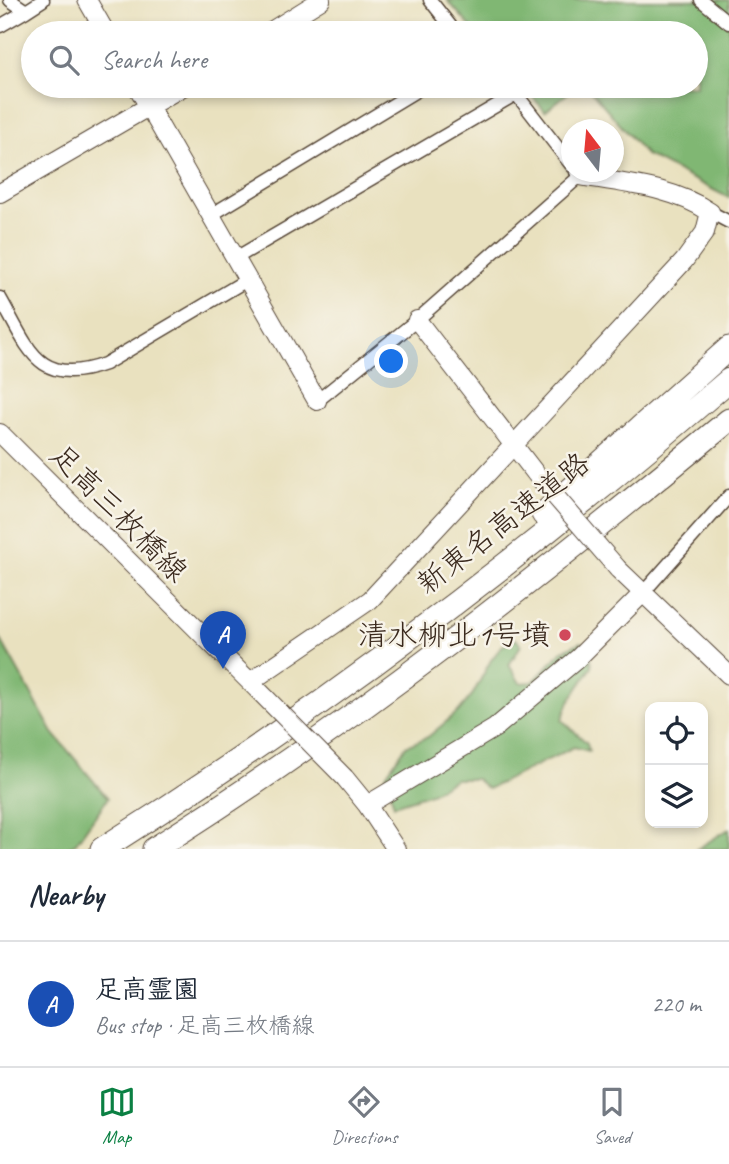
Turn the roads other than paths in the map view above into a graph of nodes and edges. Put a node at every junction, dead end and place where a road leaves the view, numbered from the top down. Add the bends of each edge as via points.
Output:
1 (10, 0) edge
2 (43, 0) edge
3 (87, 0) edge
4 (321, 0) edge
5 (430, 0) edge
6 (701, 0) edge
7 (26, 11) junction
8 (99, 21) edge
9 (287, 21) edge
10 (447, 21) edge
11 (729, 23) edge
12 (0, 26) edge
13 (144, 98) edge
14 (165, 98) edge
15 (404, 98) edge
16 (500, 98) edge
17 (519, 98) edge
18 (149, 108) junction
19 (561, 152) edge
20 (624, 181) edge
21 (564, 182) edge
22 (0, 193) edge
23 (710, 212) junction
24 (212, 215) junction
25 (729, 222) edge
26 (234, 259) junction
27 (246, 281) junction
28 (0, 298) edge
29 (417, 320) junction
30 (729, 348) edge
31 (729, 380) edge
32 (317, 401) joint
33 (729, 420) edge
34 (729, 430) edge
35 (0, 433) edge
36 (512, 444) junction
37 (729, 496) edge
38 (601, 526) junction
39 (642, 594) junction
40 (729, 675) edge
41 (253, 685) junction
42 (260, 747) junction
43 (367, 805) junction
44 (102, 849) edge
45 (155, 849) edge
46 (396, 849) edge

1 - 7 street
2 - 7 street
3 - 8 street
4 - 9 street
5 - 10 street
6 - 11 street
7 - 12 street
13 - 18 street
14 - 18 street
15 - 24 street
16 - 26 street
17 - 19 street
18 - 22 street
18 - 24 street
20 - 23 street via 691,199
21 - 29 street
23 - 25 street
23 - 36 street via 705,232 684,261
24 - 26 street
26 - 27 street
27 - 28 street via 80,373 58,372 38,360
27 - 32 street
29 - 32 street
29 - 36 street
30 - 42 highway via 503,550
31 - 42 highway, 新東名高速道路 via 513,559
33 - 38 highway, 新東名高速道路
34 - 38 highway
35 - 41 street, 足高三枚橋線
36 - 39 street, bridge
36 - 41 street via 370,600
37 - 39 street
38 - 45 highway, 新東名高速道路 via 389,690
39 - 40 street
39 - 43 street via 567,668 495,728
41 - 43 street, 足高三枚橋線, bridge
42 - 44 highway, 新東名高速道路
43 - 46 street, 足高三枚橋線

